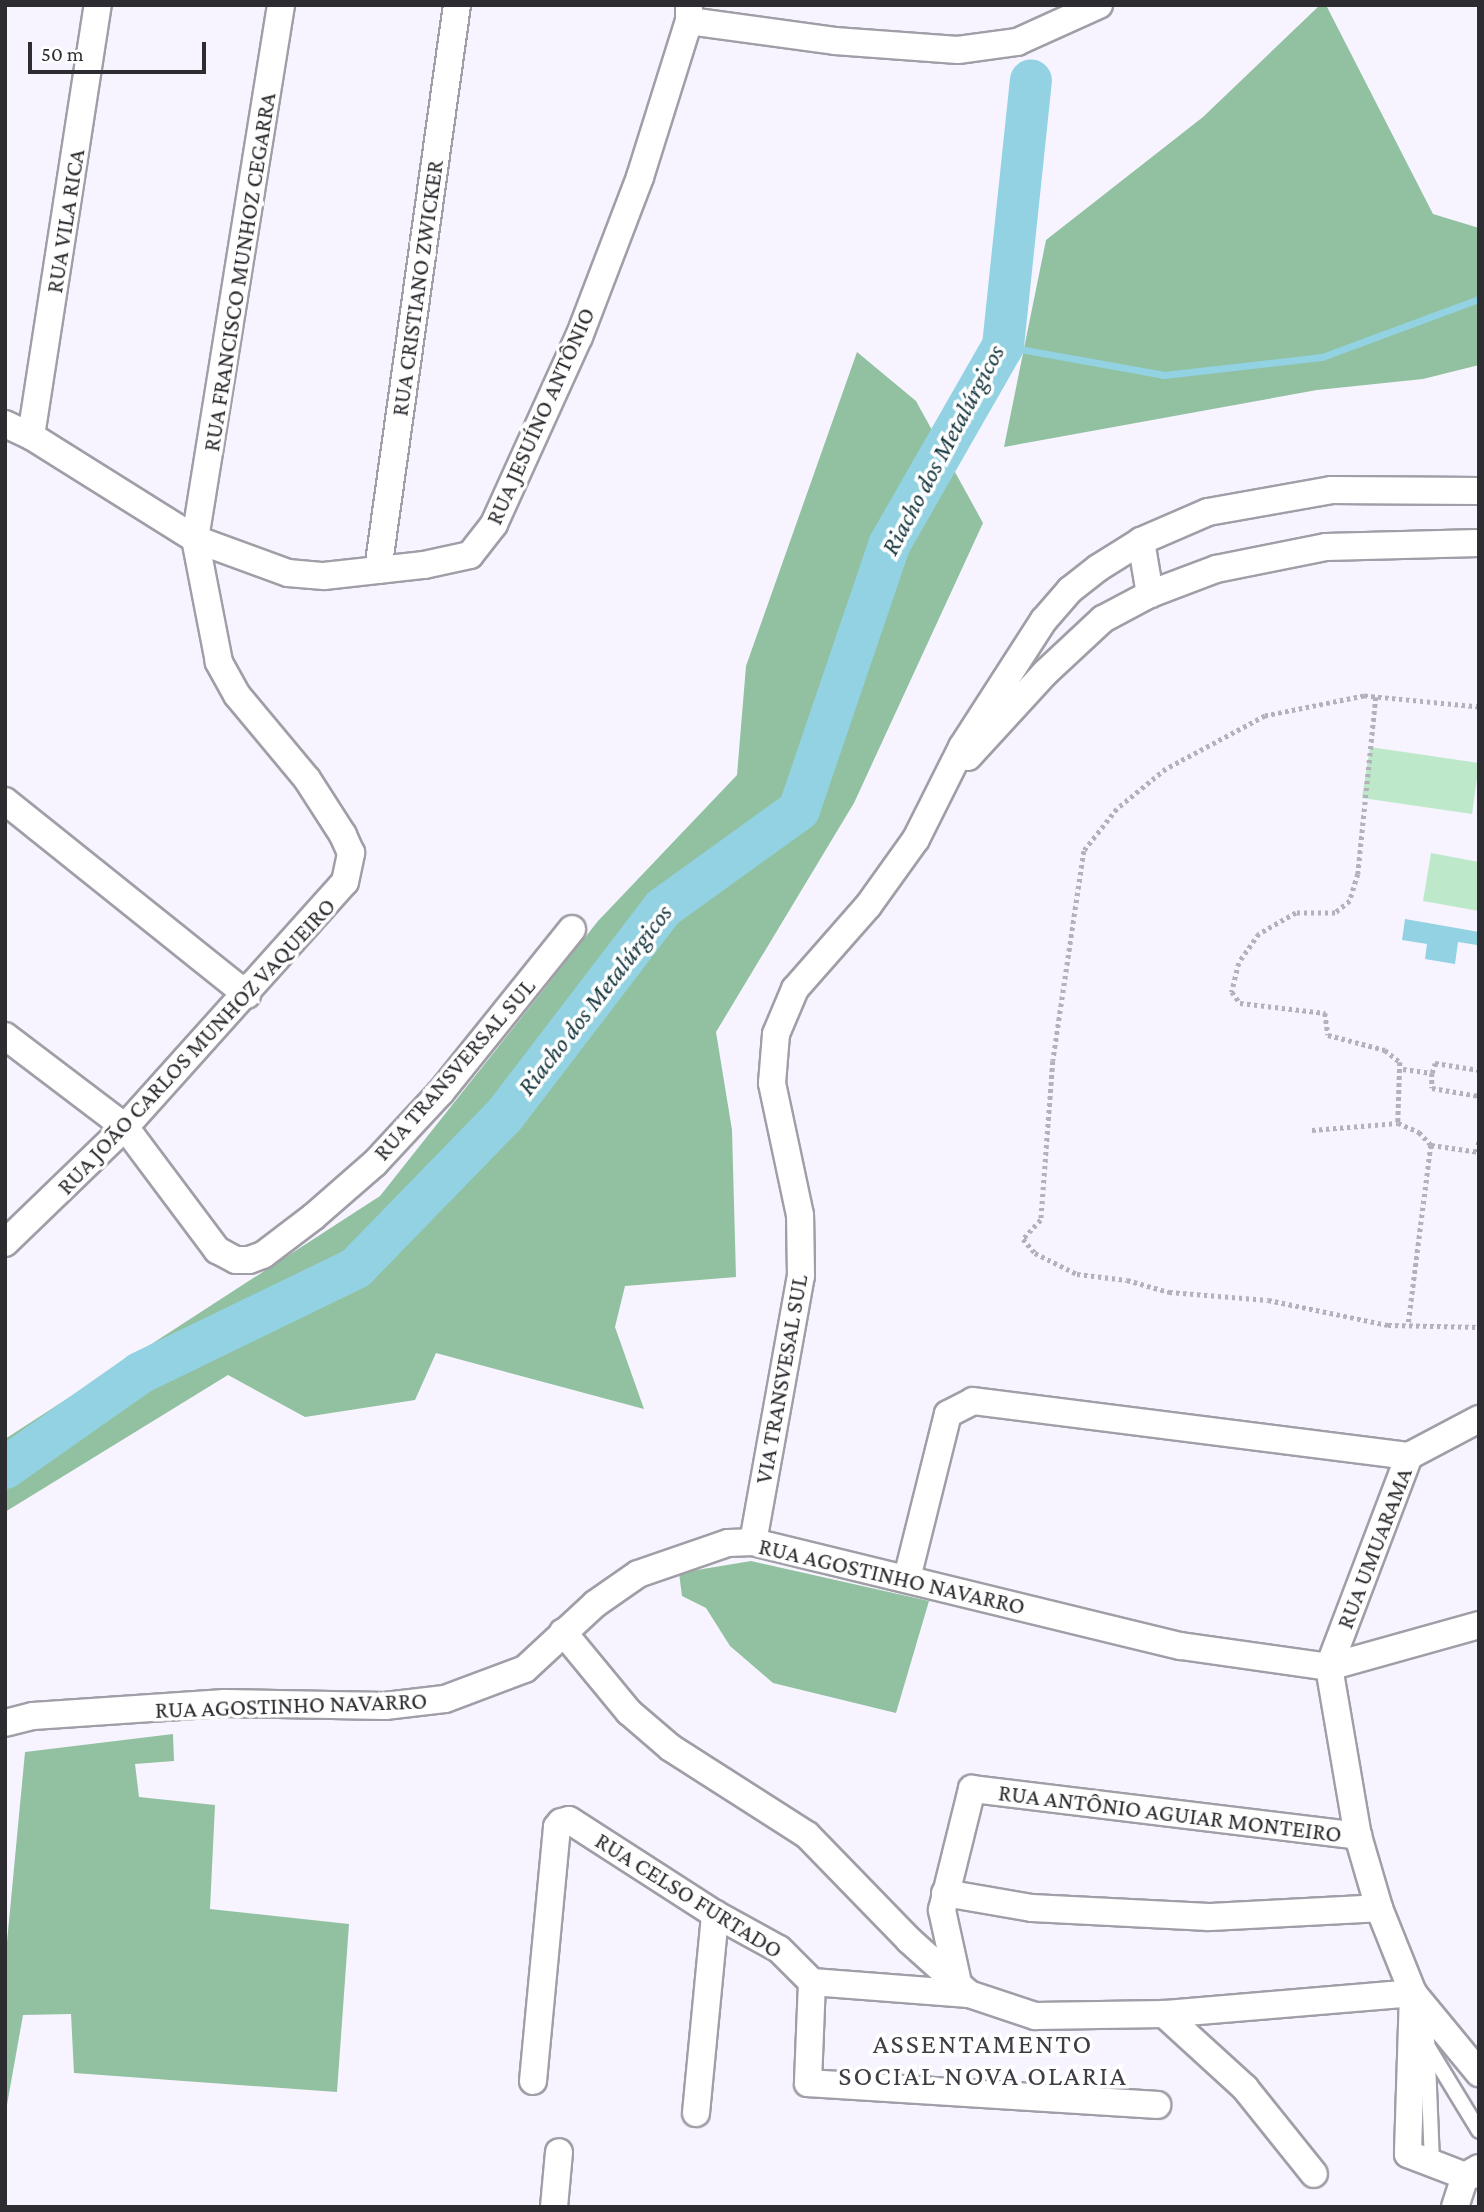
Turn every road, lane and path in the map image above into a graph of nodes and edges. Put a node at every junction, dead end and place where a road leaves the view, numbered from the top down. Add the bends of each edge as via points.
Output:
1 (98, 5) edge
2 (281, 5) edge
3 (457, 5) edge
4 (1099, 5) edge
5 (689, 13) edge
6 (5, 424) edge
7 (31, 436) junction
8 (1479, 491) edge
9 (195, 539) junction
10 (1141, 541) junction
11 (1479, 543) edge
12 (378, 570) junction
13 (1150, 594) junction
14 (1376, 697) junction
15 (1479, 707) edge
16 (952, 769) junction
17 (5, 801) edge
18 (572, 929) dead end
19 (247, 995) junction
20 (5, 1035) edge
21 (1403, 1069) junction
22 (1479, 1070) edge
23 (1432, 1073) junction
24 (1479, 1096) edge
25 (1398, 1123) junction
26 (125, 1127) junction
27 (1312, 1130) dead end
28 (1479, 1138) edge
29 (1431, 1145) junction
30 (1478, 1152) edge
31 (5, 1242) edge
32 (1408, 1326) junction
33 (1479, 1326) edge
34 (1479, 1419) edge
35 (1409, 1456) junction
36 (753, 1542) junction
37 (906, 1578) junction
38 (1479, 1625) edge
39 (564, 1632) junction
40 (1329, 1667) junction
41 (5, 1723) edge
42 (1358, 1836) junction
43 (945, 1893) junction
44 (1379, 1908) junction
45 (715, 1914) junction
46 (812, 1982) junction
47 (964, 1989) junction
48 (1419, 2000) junction
49 (1164, 2014) junction
50 (1427, 2046) junction
51 (1479, 2073) edge
52 (533, 2081) dead end
53 (1157, 2105) dead end
54 (696, 2113) dead end
55 (1479, 2131) edge
56 (559, 2152) dead end
57 (1432, 2165) junction
58 (1474, 2173) edge
59 (1314, 2174) dead end
60 (554, 2207) edge
61 (1455, 2207) edge

1 - 7 street, RUA VILA RICA
2 - 9 street, RUA FRANCISCO MUNHOZ CEGARRA
3 - 12 street, RUA CRISTIANO ZWICKER
4 - 5 street via 1017,43 958,50 835,41
5 - 12 street, RUA JESUÍNO ANTÔNIO via 640,177 579,337 494,524 470,555
6 - 7 street, RUA JESUÍNO ANTÔNIO
7 - 9 street, RUA JESUÍNO ANTÔNIO
8 - 10 street, VIA TRANSVESAL SUL via 1376,487 1288,496 1208,512
9 - 12 street, RUA JESUÍNO ANTÔNIO via 288,573 324,576
9 - 19 street, RUA JOÃO CARLOS MUNHOZ VAQUEIRO via 219,662 237,695 307,779 351,853 345,882
10 - 13 street
10 - 16 street, VIA TRANSVESAL SUL via 1070,590 1044,620
11 - 13 street, VIA TRANSVESAL SUL via 1326,547 1216,569
13 - 16 street, VIA TRANSVESAL SUL via 1103,619 1045,673 976,751
14 - 15 path
14 - 21 path via 1358,874 1350,901 1335,913 1296,913 1259,934 1239,963 1232,992 1240,1003 1325,1013 1328,1035 1385,1050
14 - 32 path via 1315,703 1231,730 1166,769 1117,809 1084,851 1053,1061 1041,1220 1024,1239 1035,1253 1077,1274 1199,1296 1268,1300 1347,1319
16 - 36 street, VIA TRANSVESAL SUL via 916,839 867,906 795,989 776,1034 772,1083 800,1215 801,1276
17 - 19 street
18 - 26 street, RUA TRANSVERSAL SUL via 441,1091 375,1163 263,1255 236,1261 217,1250
19 - 26 street, RUA JOÃO CARLOS MUNHOZ VAQUEIRO
20 - 26 street
21 - 23 path
21 - 25 path
22 - 23 path via 1435,1063
23 - 24 path via 1432,1088
25 - 27 path
25 - 29 path via 1419,1132
26 - 31 street, RUA JOÃO CARLOS MUNHOZ VAQUEIRO via 52,1202
28 - 30 path
29 - 30 path
29 - 32 path
32 - 33 path
34 - 35 street
35 - 37 street, RUA UMUARAMA via 973,1401 948,1414
35 - 40 street, RUA UMUARAMA
36 - 37 street, RUA AGOSTINHO NAVARRO
36 - 39 street, RUA AGOSTINHO NAVARRO via 718,1545 638,1574
37 - 40 street, RUA AGOSTINHO NAVARRO via 1181,1646
38 - 40 street, RUA AGOSTINHO NAVARRO
39 - 41 street, RUA AGOSTINHO NAVARRO via 525,1669 426,1704 225,1703 33,1716
39 - 47 street via 629,1712 671,1748 807,1835 909,1940
40 - 42 street
42 - 43 street, RUA ANTÔNIO AGUIAR MONTEIRO via 973,1789
42 - 44 street
43 - 44 street via 1032,1908 1209,1917
43 - 47 street, RUA ANTÔNIO AGUIAR MONTEIRO via 942,1919
44 - 48 street
45 - 46 street, RUA CELSO FURTADO via 779,1949
45 - 52 street, RUA CELSO FURTADO via 569,1820 557,1827
45 - 54 street
46 - 47 street
46 - 53 street via 808,2083
47 - 49 street via 1035,2016
48 - 49 street
48 - 50 lane
48 - 51 street
48 - 57 street via 1407,2151
49 - 59 street via 1245,2088
50 - 55 lane
50 - 57 lane
56 - 60 street
57 - 58 street
58 - 61 street

